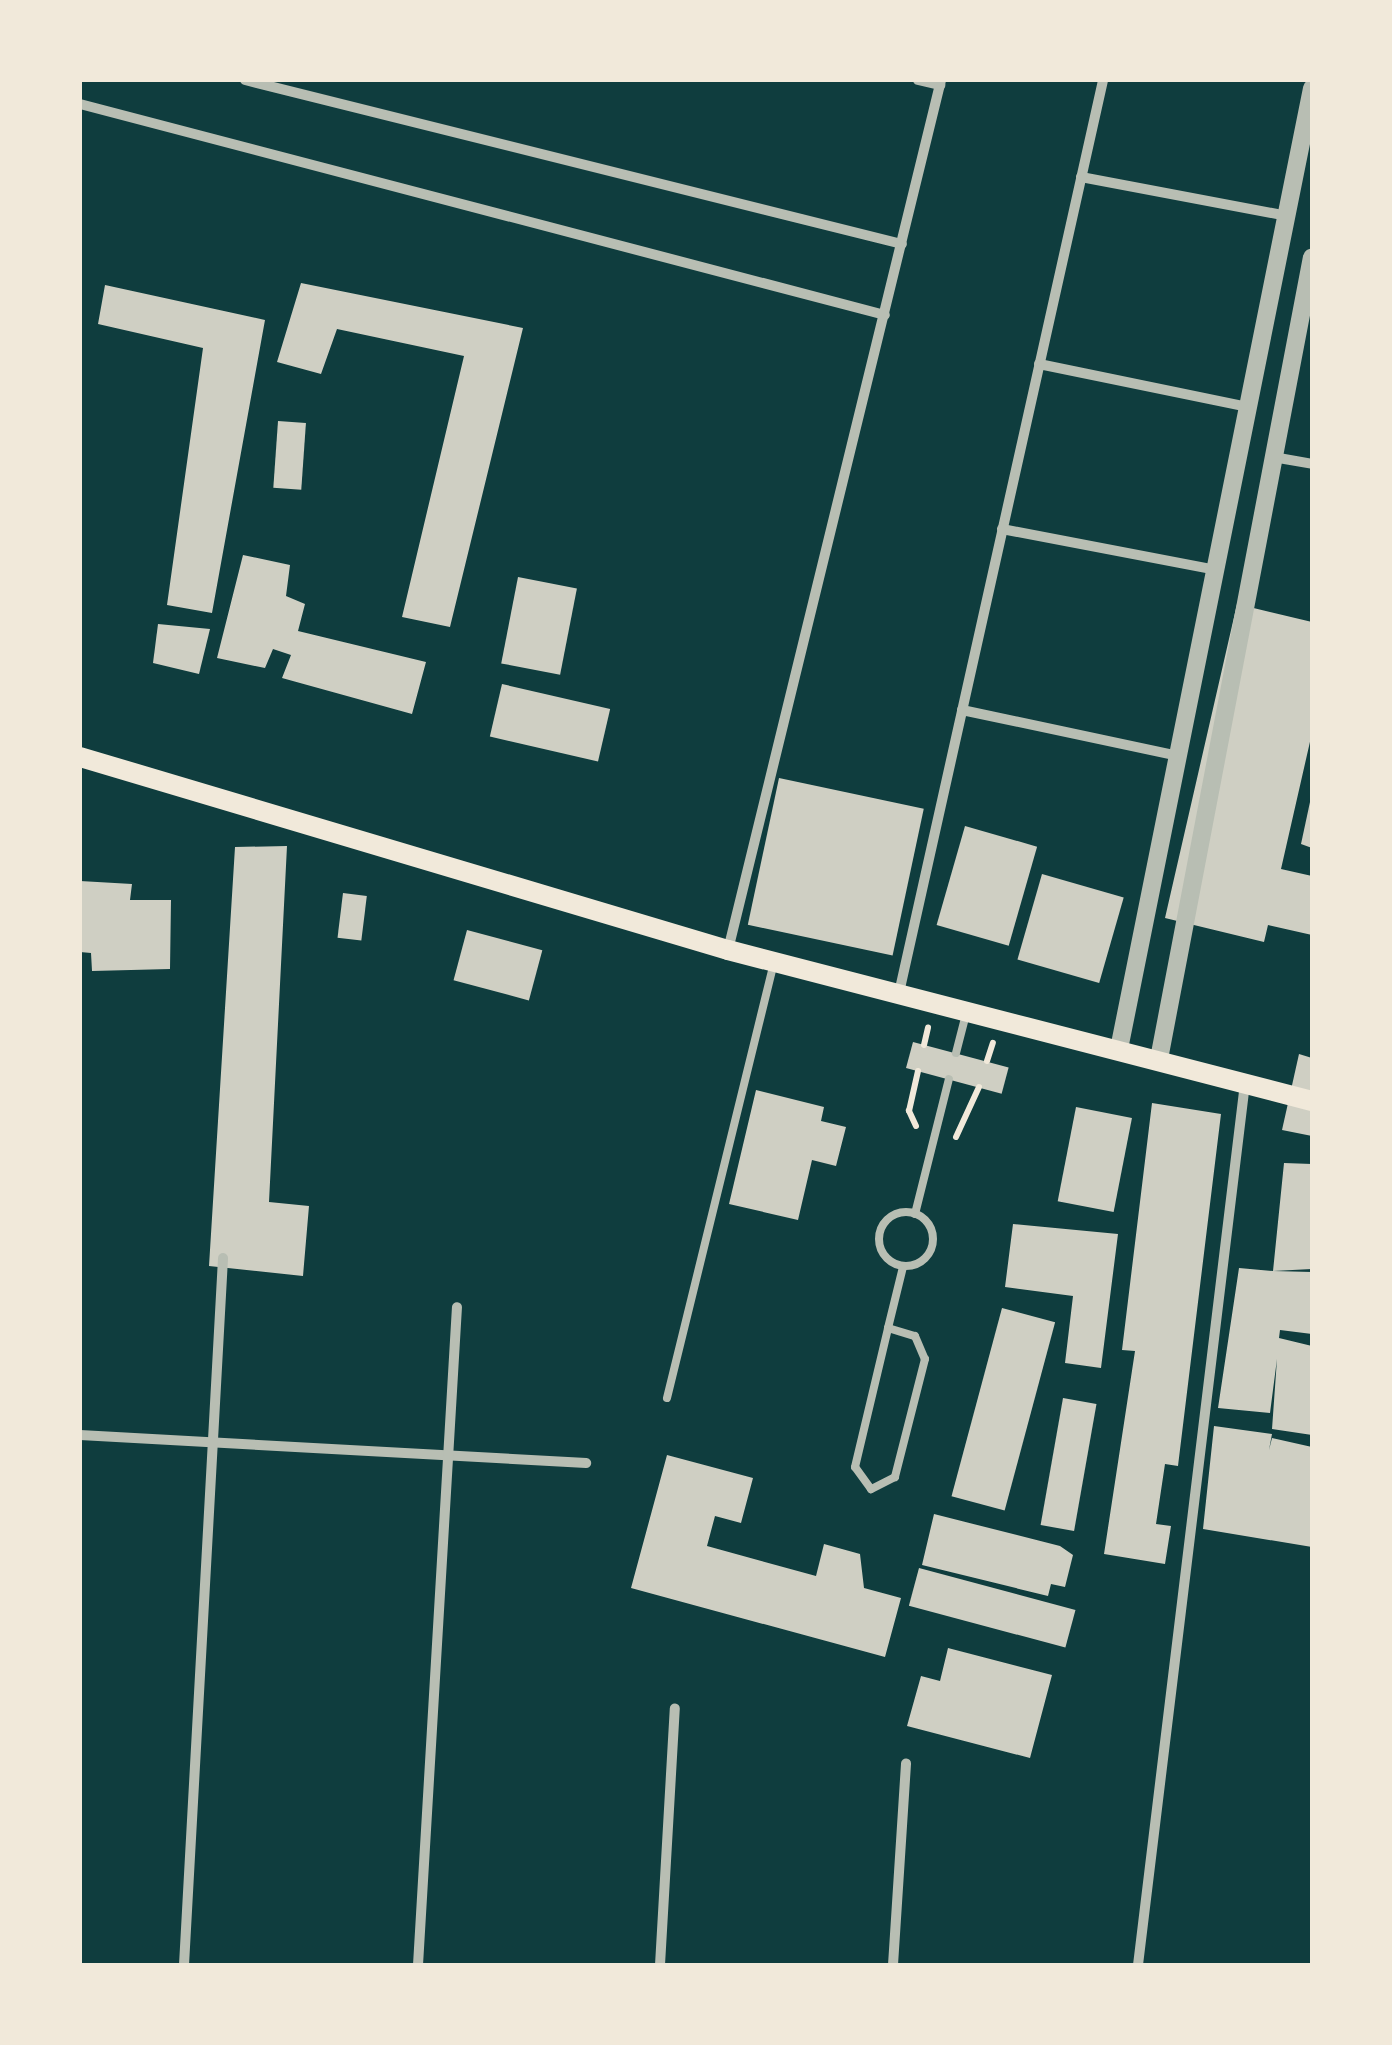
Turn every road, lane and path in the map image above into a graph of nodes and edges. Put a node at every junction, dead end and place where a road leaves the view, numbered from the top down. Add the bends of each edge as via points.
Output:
1 (245, 80) edge
2 (918, 80) edge
3 (1103, 80) edge
4 (940, 83) edge
5 (1312, 88) edge
6 (80, 104) edge
7 (1082, 178) junction
8 (1288, 216) junction
9 (902, 244) junction
10 (1312, 257) edge
11 (885, 315) junction
12 (1040, 364) junction
13 (1252, 408) junction
14 (1274, 457) junction
15 (1312, 464) edge
16 (1002, 530) junction
17 (1217, 570) junction
18 (962, 710) junction
19 (1178, 756) junction
20 (80, 757) edge
21 (728, 950) junction
22 (774, 960) junction
23 (899, 993) junction
24 (967, 1010) junction
25 (1119, 1048) junction
26 (956, 1054) dead end
27 (1159, 1058) junction
28 (949, 1079) dead end
29 (1245, 1082) junction
30 (1312, 1101) edge
31 (916, 1214) junction
32 (223, 1258) dead end
33 (903, 1266) junction
34 (457, 1307) dead end
35 (888, 1328) junction
36 (667, 1398) dead end
37 (80, 1434) edge
38 (215, 1442) junction
39 (448, 1455) junction
40 (586, 1463) dead end
41 (675, 1708) dead end
42 (906, 1763) dead end
43 (184, 1965) edge
44 (418, 1965) edge
45 (660, 1965) edge
46 (893, 1965) edge
47 (1138, 1965) edge

1 - 9 street
2 - 4 street
3 - 7 street
4 - 9 street
5 - 8 street
6 - 11 street
7 - 8 street
7 - 12 street
8 - 13 street
9 - 11 street
10 - 14 street
11 - 21 street
12 - 13 street
12 - 16 street
13 - 17 street
14 - 15 street
14 - 27 street
16 - 17 street
16 - 18 street
17 - 19 street
18 - 19 street
18 - 23 street
19 - 25 street
20 - 21 main road
21 - 22 main road
22 - 23 main road
22 - 36 lane
23 - 24 main road
24 - 25 main road
24 - 26 lane
25 - 27 main road
27 - 29 main road
28 - 31 lane
29 - 30 main road
29 - 47 street
31 - 33 lane via 932,1229 931,1251
31 - 33 lane via 893,1215 879,1233 884,1255
32 - 38 street
33 - 35 lane
34 - 39 street
35 - 35 lane via 855,1467 871,1489 895,1477 925,1359 915,1336
37 - 38 street
38 - 39 street
38 - 43 street
39 - 40 street
39 - 44 street
41 - 45 street
42 - 46 street

